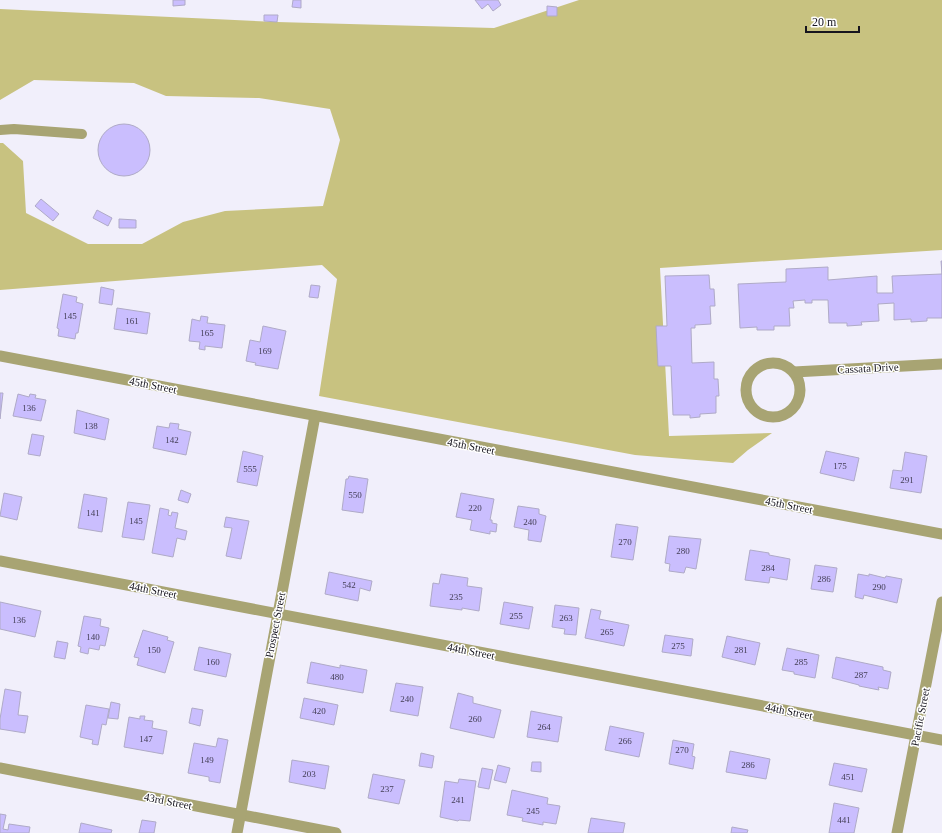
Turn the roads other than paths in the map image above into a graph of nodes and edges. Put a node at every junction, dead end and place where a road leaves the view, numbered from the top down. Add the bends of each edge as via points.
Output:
1 (0, 130) edge
2 (82, 134) dead end
3 (0, 356) edge
4 (942, 364) edge
5 (794, 372) junction
6 (315, 416) junction
7 (942, 534) edge
8 (0, 561) edge
9 (942, 602) edge
10 (277, 614) junction
11 (916, 735) junction
12 (942, 740) edge
13 (0, 768) edge
14 (240, 815) junction
15 (237, 833) edge
16 (336, 833) edge
17 (897, 833) edge

1 - 2 lane
3 - 6 street, 45th Street
4 - 5 street, Cassata Drive
5 - 5 street via 779,363 765,364 753,371 748,378 746,396 756,411 768,416 781,415 795,405 799,393 798,380
6 - 7 street, 45th Street
6 - 10 street, Prospect Street
8 - 10 street, 44th Street
9 - 11 street, Pacific Street
10 - 11 street, 44th Street
10 - 14 street, Prospect Street
11 - 12 street, 44th Street
11 - 17 street, Pacific Street
13 - 14 street, 43rd Street
14 - 15 street, Prospect Street
14 - 16 street, 43rd Street

